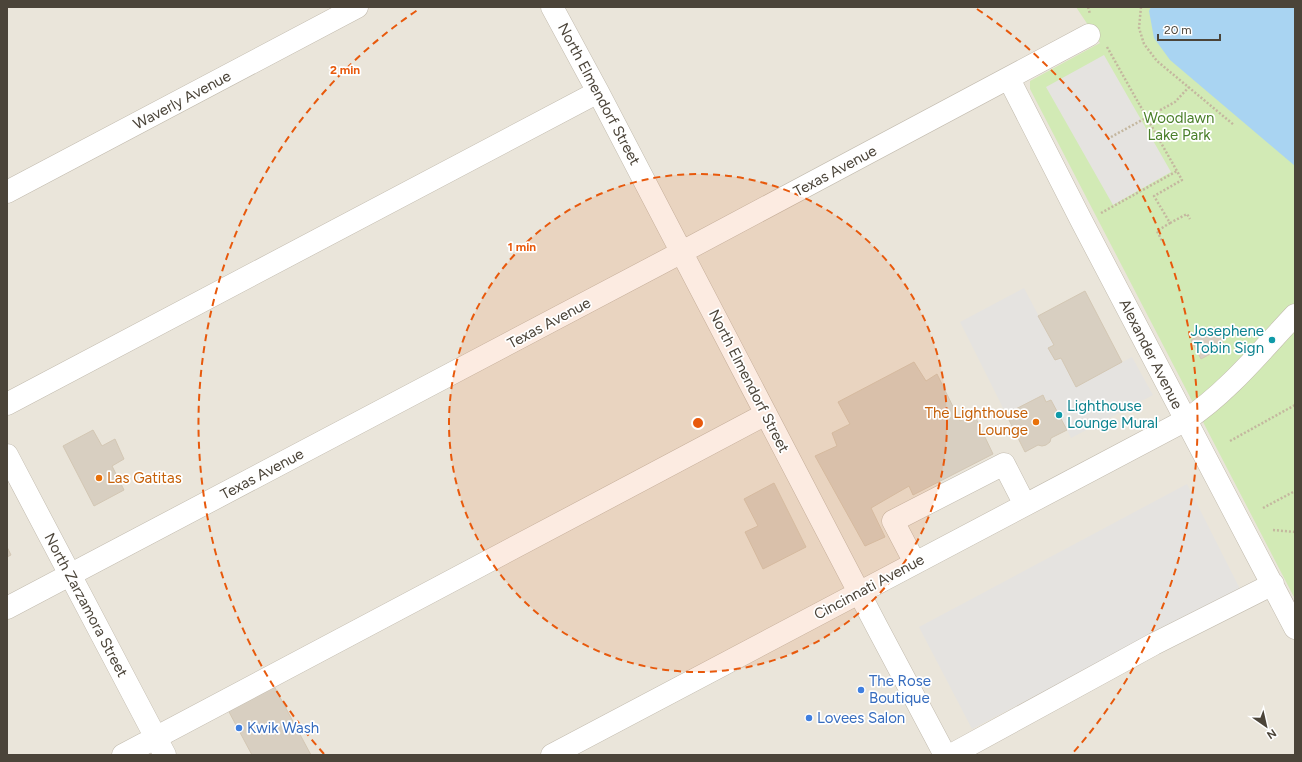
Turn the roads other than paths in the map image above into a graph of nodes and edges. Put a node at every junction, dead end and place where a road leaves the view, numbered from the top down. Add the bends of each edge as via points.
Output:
1 (357, 7) edge
2 (552, 7) edge
3 (1095, 32) road end
4 (1008, 79) junction
5 (598, 92) junction
6 (7, 192) edge
7 (682, 252) junction
8 (1295, 315) edge
9 (7, 404) edge
10 (766, 414) junction
11 (1186, 420) junction
12 (7, 455) edge
13 (1025, 505) junction
14 (915, 563) junction
15 (70, 575) junction
16 (1273, 584) junction
17 (859, 592) junction
18 (7, 608) edge
19 (1295, 628) edge
20 (160, 746) edge
21 (123, 755) edge
22 (552, 755) edge
23 (945, 755) edge
24 (951, 755) edge

1 - 6 street, Waverly Avenue
2 - 5 street, North Elmendorf Street
3 - 4 street, Texas Avenue
4 - 7 street, Texas Avenue
4 - 11 street, Alexander Avenue
5 - 7 street, North Elmendorf Street
5 - 9 street
7 - 10 street, North Elmendorf Street
7 - 15 street, Texas Avenue
8 - 11 street, Cincinnati Avenue via 1239,374 1202,409
10 - 17 street, North Elmendorf Street
10 - 20 street
11 - 13 street, Cincinnati Avenue
11 - 16 street, Alexander Avenue
12 - 15 street, North Zarzamora Street
13 - 14 street, Cincinnati Avenue
13 - 14 street via 1004,464 894,521
14 - 17 street, Cincinnati Avenue
15 - 18 street, Texas Avenue
15 - 20 street, North Zarzamora Street
16 - 19 street, Alexander Avenue
16 - 24 street via 1154,644
17 - 22 street, Cincinnati Avenue
17 - 23 street, North Elmendorf Street
20 - 21 street

